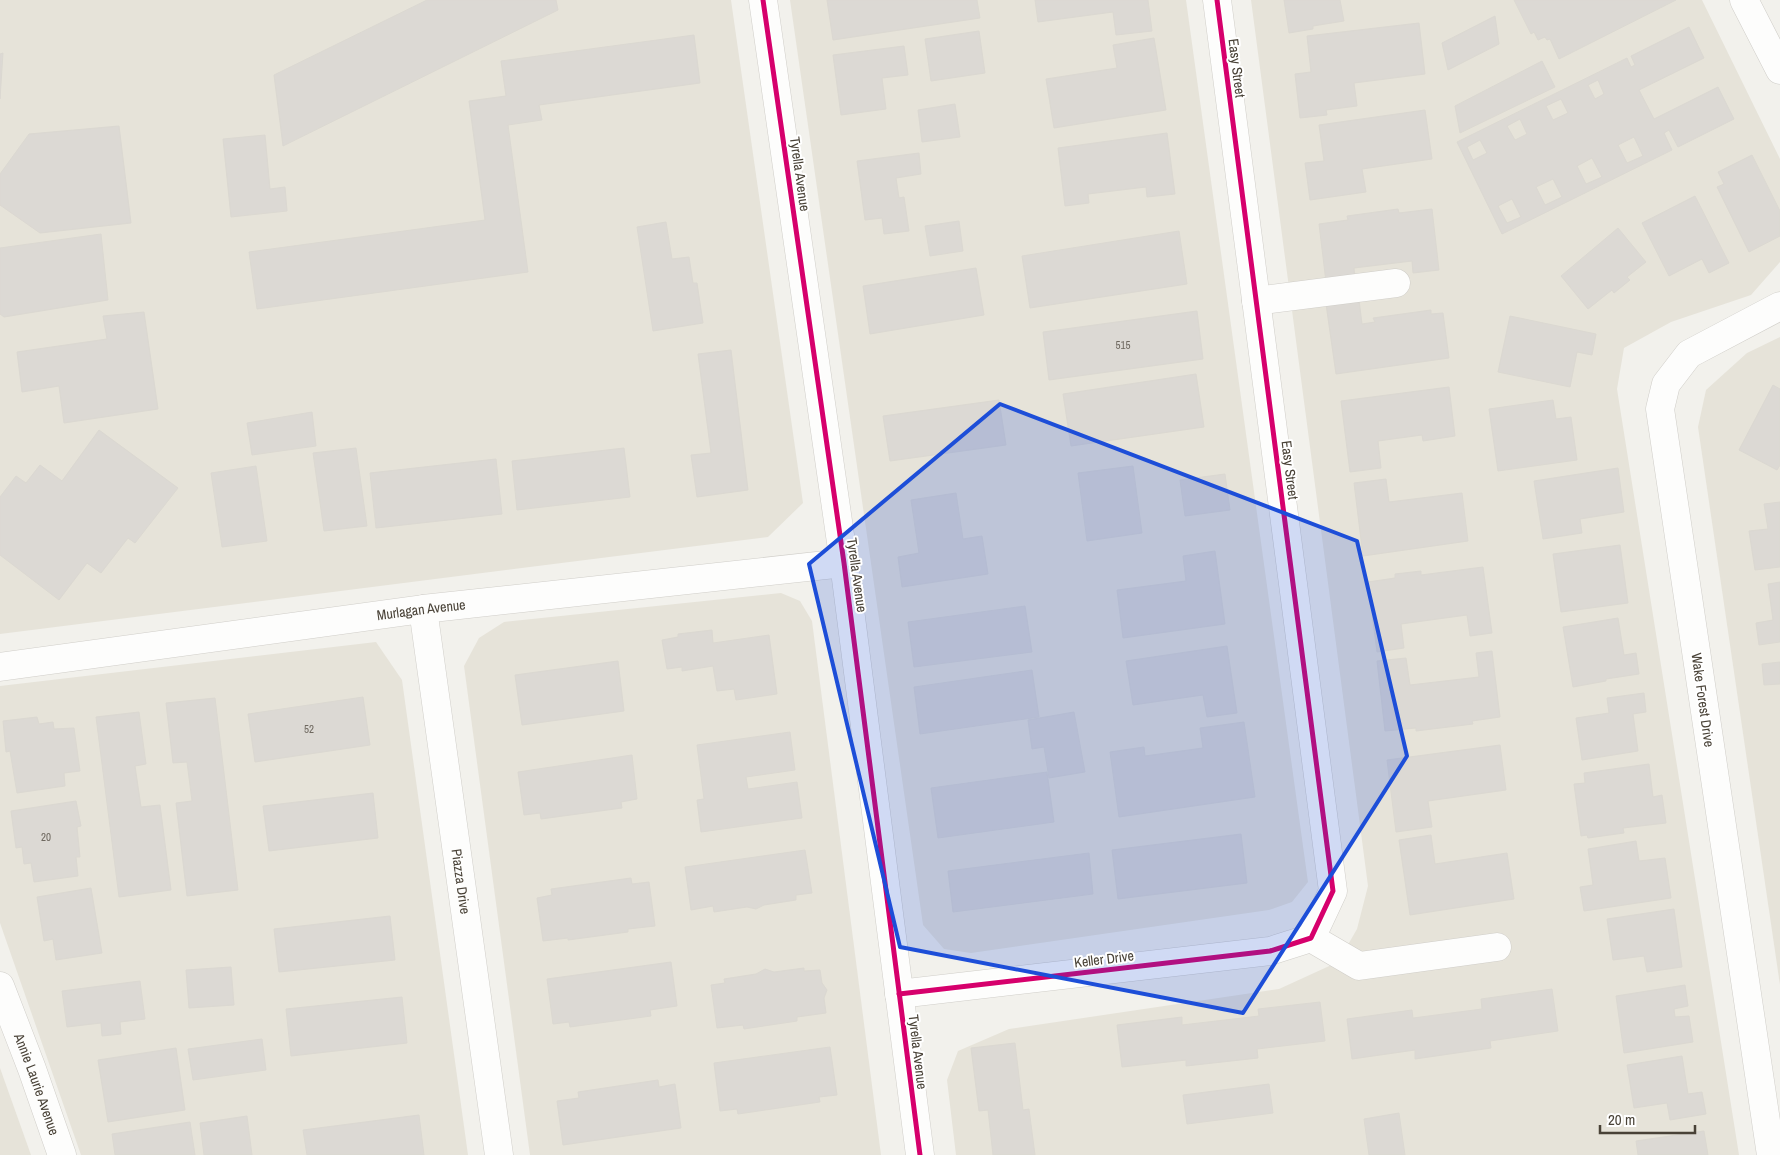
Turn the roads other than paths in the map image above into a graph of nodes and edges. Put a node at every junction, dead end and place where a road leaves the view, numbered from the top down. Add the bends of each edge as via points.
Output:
1 (763, 0) edge
2 (1217, 0) edge
3 (1744, 0) edge
4 (1780, 70) edge
5 (1396, 283) dead end
6 (1256, 301) junction
7 (1780, 306) edge
8 (844, 563) junction
9 (423, 608) junction
10 (0, 667) edge
11 (1311, 938) junction
12 (1497, 947) dead end
13 (0, 986) edge
14 (899, 994) junction
15 (62, 1155) edge
16 (499, 1155) edge
17 (920, 1155) edge
18 (1771, 1155) edge

1 - 8 street, Tyrella Avenue
2 - 6 street, Easy Street
3 - 4 street
5 - 6 street
6 - 11 street, Easy Street via 1333,891
7 - 18 street, Wake Forest Drive via 1689,354 1666,384 1660,409
8 - 9 street, Murlagan Avenue
8 - 14 street, Tyrella Avenue
9 - 10 street, Murlagan Avenue
9 - 16 street, Piazza Drive
11 - 12 street via 1359,966
11 - 14 street, Keller Drive via 1270,951
13 - 15 street, Annie Laurie Avenue
14 - 17 street, Tyrella Avenue

